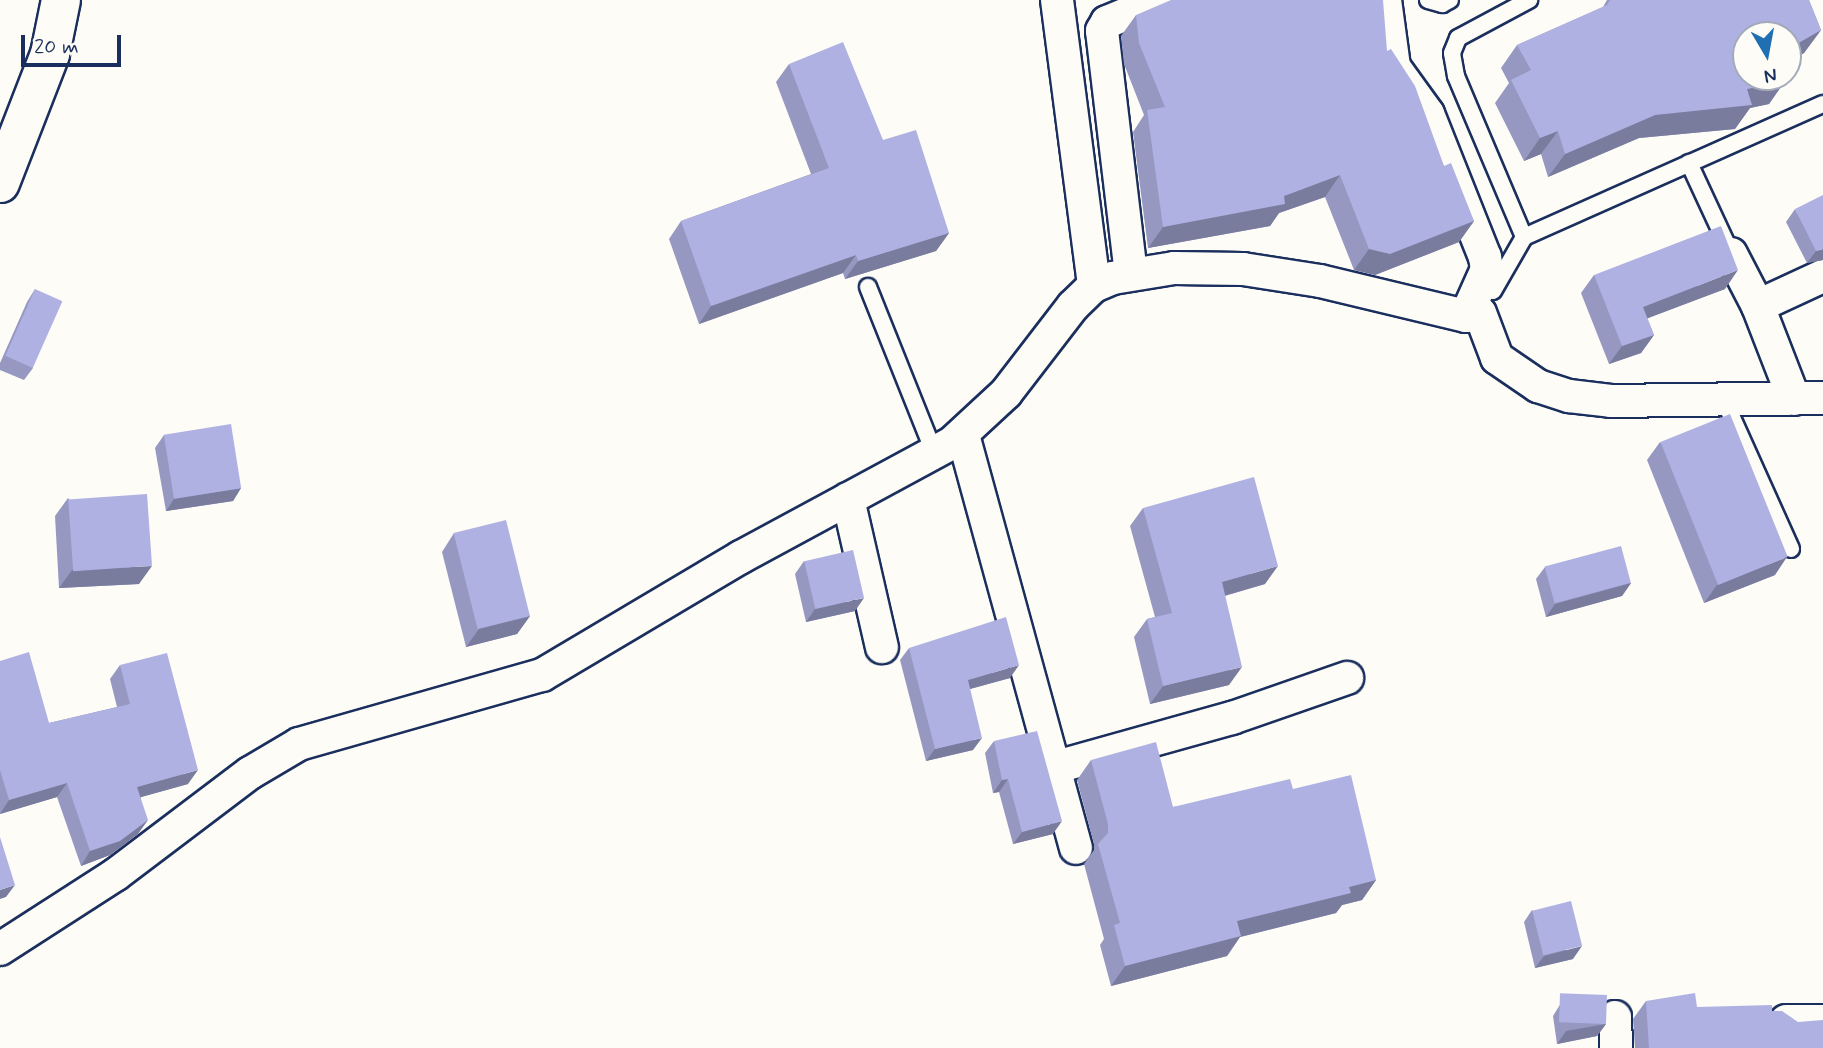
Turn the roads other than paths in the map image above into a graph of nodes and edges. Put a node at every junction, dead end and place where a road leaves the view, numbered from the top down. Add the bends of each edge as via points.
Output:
1 (61, 0) edge
2 (1057, 0) edge
3 (1160, 0) edge
4 (1385, 0) edge
5 (1429, 0) edge
6 (1450, 0) edge
7 (1529, 0) edge
8 (1823, 104) edge
9 (1689, 163) junction
10 (0, 183) edge
11 (1524, 237) junction
12 (1731, 254) joint
13 (1131, 274) junction
14 (1823, 276) edge
15 (1094, 286) junction
16 (868, 287) dead end
17 (1758, 306) junction
18 (1473, 314) junction
19 (1809, 399) edge
20 (1725, 402) junction
21 (963, 435) junction
22 (934, 452) junction
23 (848, 499) junction
24 (1791, 549) dead end
25 (882, 648) dead end
26 (1348, 678) dead end
27 (1056, 767) junction
28 (1076, 848) dead end
29 (0, 949) edge
30 (1786, 1021) edge
31 (1823, 1021) edge

1 - 10 main road via 50,54
2 - 15 street
3 - 13 street via 1107,22 1102,31
4 - 18 street via 1394,67 1428,114 1485,257 1487,270
5 - 6 lane
7 - 11 lane via 1458,38 1452,53 1456,76
8 - 9 lane
9 - 11 lane
9 - 12 lane
11 - 18 lane
12 - 17 street
13 - 15 street
13 - 18 street via 1174,268 1243,269
14 - 17 street
15 - 21 street via 1073,306 1006,393
16 - 22 lane
17 - 19 street
18 - 20 street via 1497,358 1549,391 1611,401
19 - 20 street
20 - 24 lane
21 - 22 street
21 - 27 street
22 - 23 street
23 - 25 street
23 - 29 street via 542,676 299,744 250,774 115,875
26 - 27 street via 1232,718
27 - 28 street
30 - 31 street

